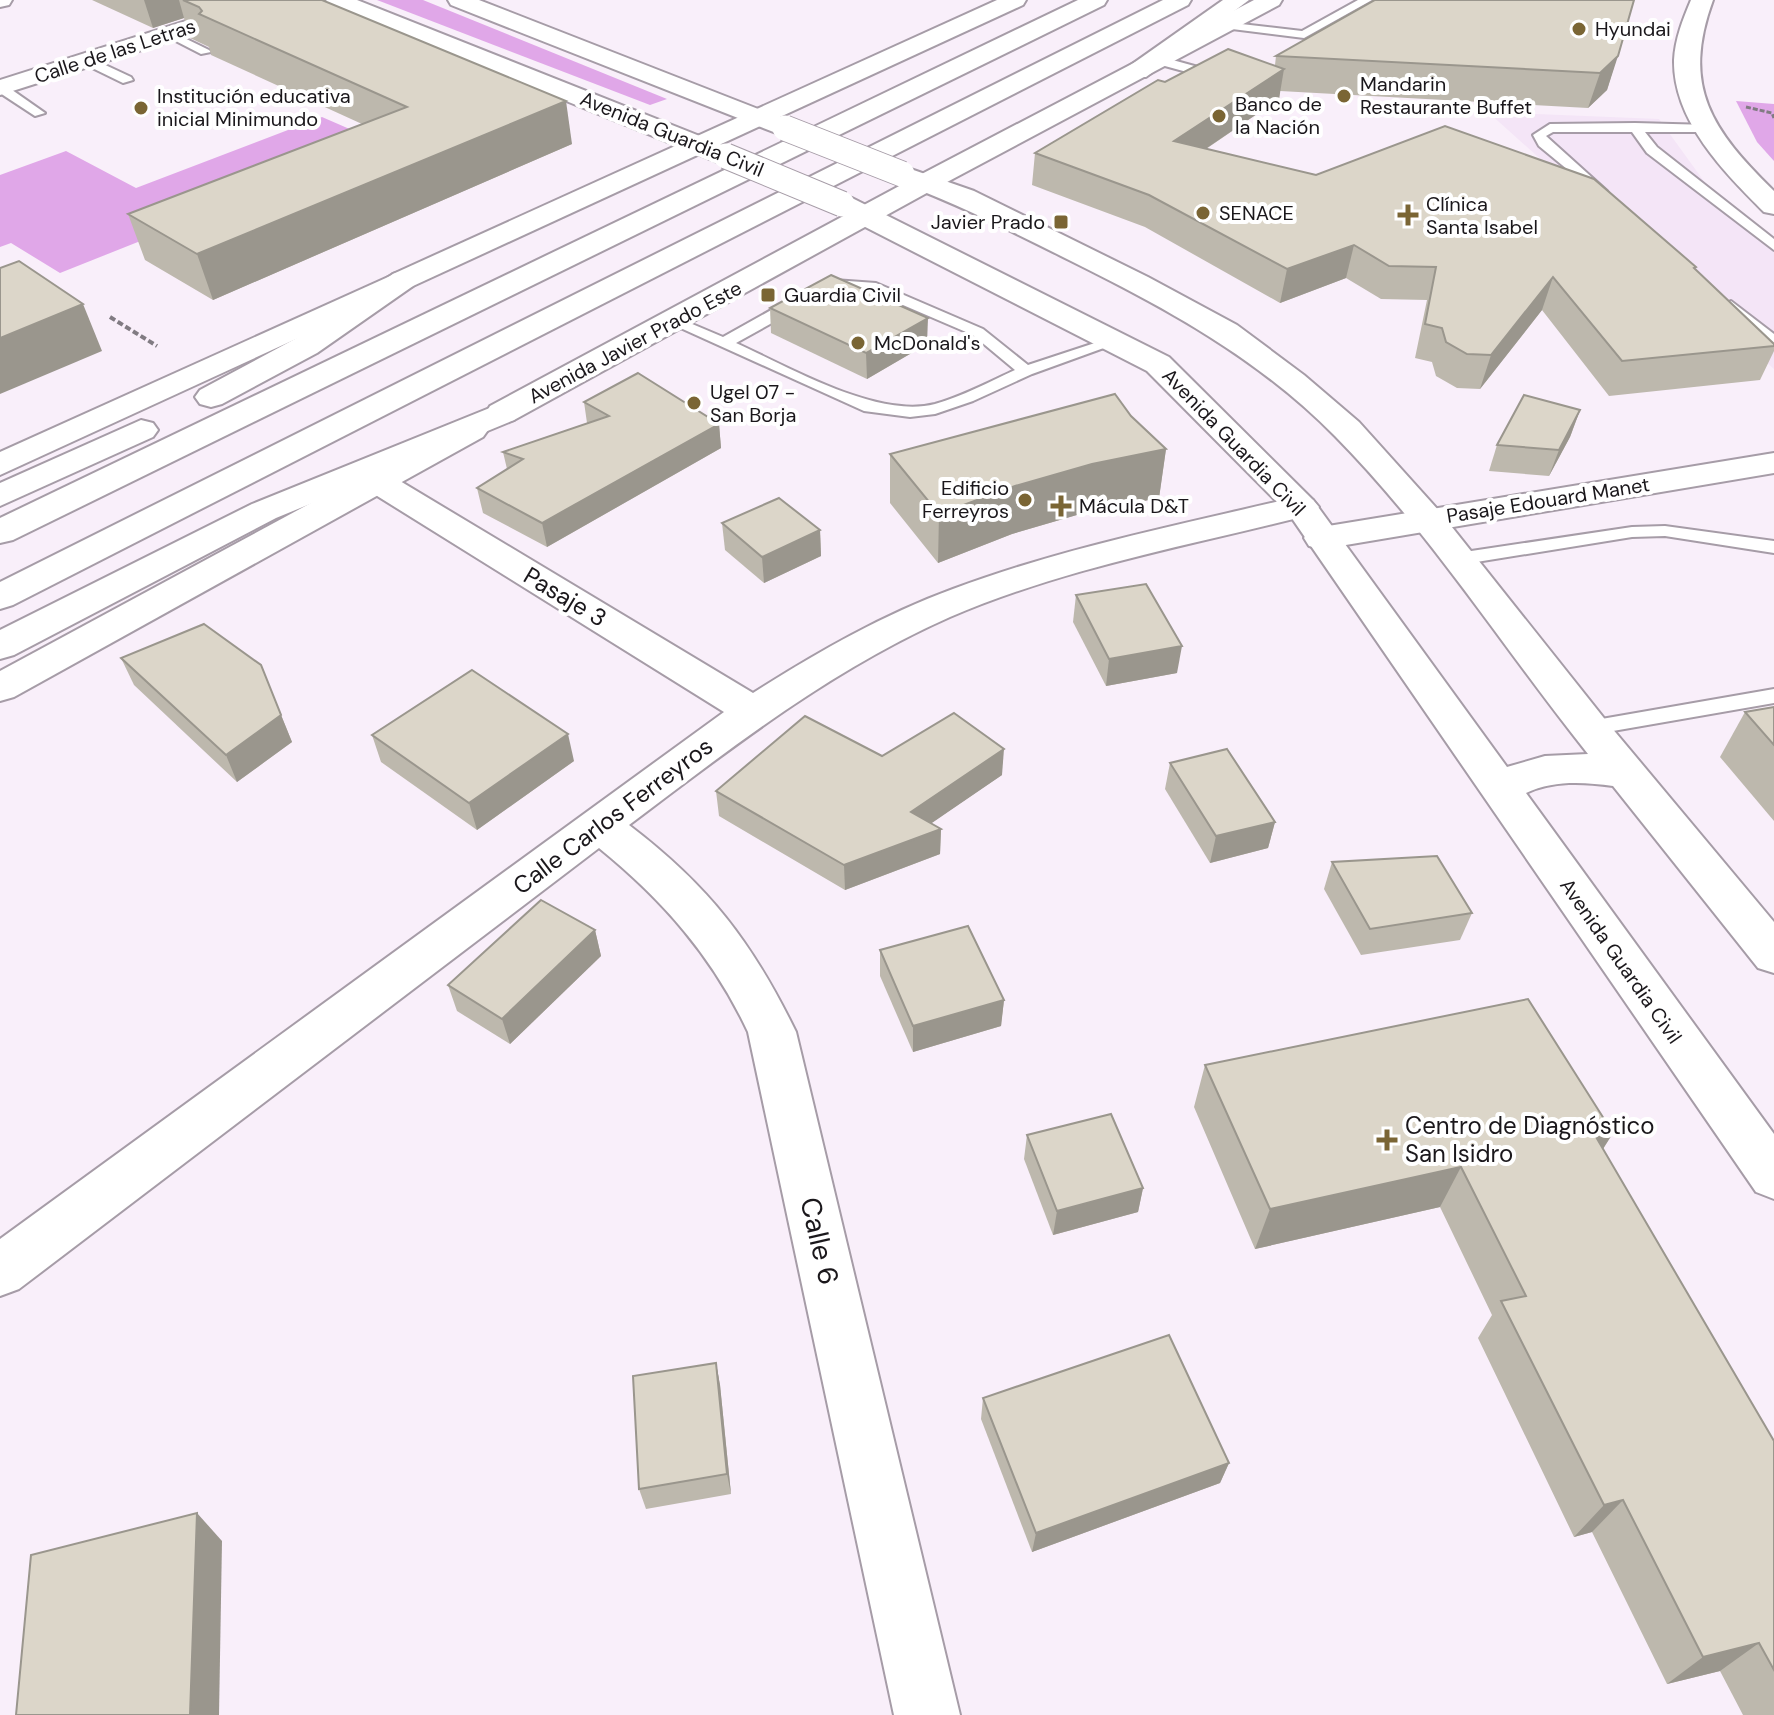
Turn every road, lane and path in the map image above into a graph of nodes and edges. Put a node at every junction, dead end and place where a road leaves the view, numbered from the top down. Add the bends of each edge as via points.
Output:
1 (337, 0) edge
2 (459, 0) edge
3 (1015, 0) edge
4 (1096, 0) edge
5 (1180, 0) edge
6 (1238, 0) edge
7 (1271, 0) edge
8 (1366, 0) edge
9 (1702, 0) edge
10 (265, 9) edge
11 (1224, 25) junction
12 (170, 34) junction
13 (205, 52) edge
14 (86, 60) junction
15 (1148, 66) junction
16 (1216, 76) edge
17 (127, 80) dead end
18 (0, 88) edge
19 (39, 113) dead end
20 (755, 117) junction
21 (1635, 127) junction
22 (1705, 128) junction
23 (698, 144) junction
24 (914, 178) junction
25 (1613, 203) edge
26 (1774, 206) edge
27 (855, 210) junction
28 (1774, 246) edge
29 (403, 280) junction
30 (1717, 293) edge
31 (110, 317) dead end
32 (673, 321) junction
33 (1115, 341) junction
34 (726, 342) junction
35 (1774, 342) edge
36 (165, 351) dead end
37 (1026, 371) junction
38 (502, 413) junction
39 (1774, 463) edge
40 (0, 465) edge
41 (378, 482) junction
42 (0, 496) edge
43 (1427, 520) junction
44 (1312, 523) junction
45 (0, 532) edge
46 (1774, 547) edge
47 (1458, 559) junction
48 (0, 597) edge
49 (0, 646) edge
50 (0, 688) edge
51 (1774, 696) edge
52 (753, 711) junction
53 (1593, 732) junction
54 (1489, 773) junction
55 (1627, 773) junction
56 (600, 826) junction
57 (1772, 949) edge
58 (1774, 1176) edge
59 (0, 1271) edge
60 (927, 1715) edge

1 - 23 main road, Avenida Guardia Civil
2 - 20 main road, Avenida Guardia Civil
3 - 20 main road
4 - 45 main road
5 - 48 main road
6 - 15 main road
7 - 11 main road, Avenida Javier Prado Este
8 - 11 lane via 1304,35
9 - 22 main road via 1685,43 1691,95
10 - 12 main road, Calle de las Letras
11 - 15 main road, Avenida Javier Prado Este
12 - 13 lane
12 - 14 main road, Calle de las Letras
14 - 17 lane
14 - 18 main road, Calle de las Letras
15 - 16 lane
15 - 24 main road, Avenida Javier Prado Este
18 - 19 lane
20 - 23 main road
20 - 24 main road, Avenida Guardia Civil, bridge
21 - 22 lane
21 - 25 lane via 1550,128 1539,135
21 - 28 lane via 1652,150
22 - 26 main road
23 - 27 main road, Avenida Guardia Civil, bridge
23 - 29 main road
24 - 27 main road, Avenida Javier Prado Este
24 - 43 main road, Avenida Guardia Civil via 964,197 1226,331 1347,429
27 - 32 main road, Avenida Javier Prado Este
27 - 33 main road, Avenida Guardia Civil
29 - 40 main road
29 - 42 main road via 342,324 248,378
30 - 35 lane
31 - 36 path
32 - 34 lane
32 - 38 main road, Avenida Javier Prado Este
33 - 37 lane
33 - 44 main road, Avenida Guardia Civil via 1158,364
34 - 37 lane via 870,408 935,409
34 - 37 lane via 819,289 855,283 978,332
38 - 41 main road, Avenida Javier Prado Este
38 - 49 main road via 264,511
39 - 43 main road, Pasaje Edouard Manet
41 - 50 main road, Avenida Javier Prado Este
41 - 52 main road, Pasaje 3
43 - 44 main road, Pasaje Edouard Manet
43 - 47 main road, Avenida Guardia Civil
44 - 52 main road, Calle Carlos Ferreyros via 1041,571 966,596 853,649
44 - 54 main road, Avenida Guardia Civil
46 - 47 lane via 1665,531 1632,532
47 - 53 main road, Avenida Guardia Civil
51 - 53 lane
52 - 56 main road, Calle Carlos Ferreyros
53 - 54 main road via 1576,749 1508,762
53 - 55 main road, Avenida Guardia Civil
54 - 55 main road via 1516,777 1588,766
54 - 58 main road, Avenida Guardia Civil
55 - 57 main road, Avenida Guardia Civil
56 - 59 main road, Calle Carlos Ferreyros
56 - 60 main road, Calle 6 via 687,901 722,940 751,984 772,1032

